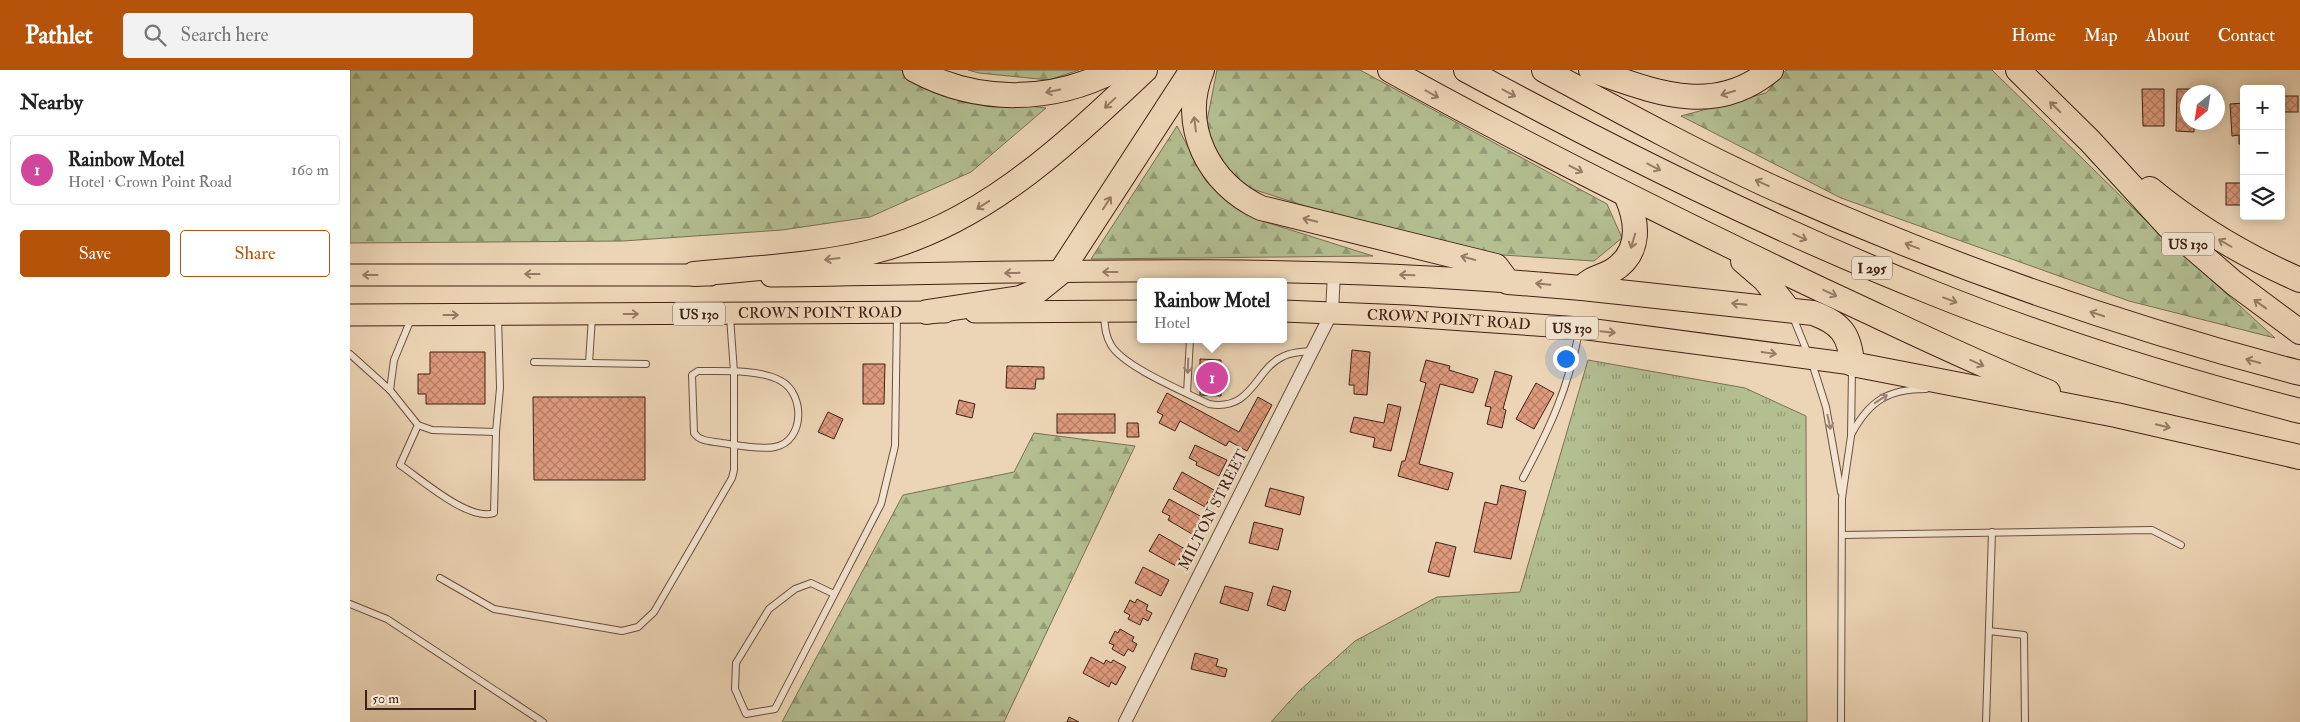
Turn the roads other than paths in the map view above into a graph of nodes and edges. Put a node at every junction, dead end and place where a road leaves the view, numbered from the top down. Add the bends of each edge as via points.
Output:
1 (915, 70) edge
2 (1115, 70) edge
3 (1146, 70) edge
4 (1192, 70) edge
5 (1202, 70) edge
6 (1390, 70) edge
7 (1466, 70) edge
8 (1544, 70) edge
9 (1591, 70) edge
10 (1771, 70) edge
11 (2018, 70) edge
12 (2090, 141) junction
13 (1626, 195) junction
14 (1707, 235) junction
15 (1060, 273) junction
16 (1334, 273) junction
17 (694, 274) junction
18 (350, 275) edge
19 (2300, 280) edge
20 (1508, 282) junction
21 (1582, 288) junction
22 (1788, 309) junction
23 (1104, 311) junction
24 (1137, 311) edge
25 (1287, 311) edge
26 (897, 312) junction
27 (928, 312) junction
28 (1332, 312) junction
29 (730, 313) junction
30 (413, 314) junction
31 (592, 314) junction
32 (350, 315) edge
33 (498, 315) junction
34 (1580, 328) junction
35 (2300, 332) edge
36 (1190, 343) edge
37 (1311, 351) junction
38 (350, 354) edge
39 (1810, 358) junction
40 (534, 362) dead end
41 (589, 363) junction
42 (646, 364) dead end
43 (1852, 364) junction
44 (734, 372) junction
45 (2300, 373) edge
46 (1932, 389) dead end
47 (390, 390) junction
48 (1948, 390) dead end
49 (1990, 392) junction
50 (1187, 393) junction
51 (2300, 411) edge
52 (2116, 415) junction
53 (418, 425) junction
54 (496, 432) junction
55 (1851, 436) junction
56 (733, 445) junction
57 (2300, 457) edge
58 (1523, 478) dead end
59 (1842, 498) junction
60 (1992, 532) junction
61 (1842, 535) junction
62 (2181, 544) dead end
63 (440, 578) dead end
64 (834, 594) junction
65 (350, 604) edge
66 (1989, 631) junction
67 (544, 722) edge
68 (1125, 722) edge
69 (1841, 722) edge
70 (1986, 722) edge
71 (2025, 722) edge

2 -> 1 highway via 1067,88 1008,96 963,89
3 -> 17 highway via 1084,128 1029,172 972,212 940,229 890,248 851,256
15 -> 4 highway
20 -> 5 highway via 1496,266 1271,211 1242,199 1218,176 1197,138 1194,105
6 -> 13 highway
7 -> 51 highway, I 295 via 1774,226 1934,294 2114,358
45 -> 8 highway, I 295 via 2201,347 2068,305 1868,230 1666,136
10 -> 9 highway via 1739,90 1701,98 1664,94
12 -> 11 highway, US 130
19 -> 12 highway via 2203,230
35 -> 12 highway, US 130 via 2234,283 2170,227
13 - 14 highway
13 -> 21 highway via 1636,226 1631,248 1620,265 1590,279
14 - 22 highway via 1765,280
14 -> 52 highway via 1971,360
16 -> 15 highway
15 -> 17 highway
15 - 27 highway via 1039,290 1020,298
20 -> 16 highway
16 - 28 street
17 -> 18 highway
21 -> 20 highway
22 -> 21 highway
22 - 39 lane
22 - 43 highway via 1813,313 1834,322 1848,340
23 - 24 highway, CROWN POINT ROAD / US 130
23 - 27 highway, CROWN POINT ROAD / US 130
23 - 50 lane via 1106,334 1111,346 1125,359
25 - 28 highway, CROWN POINT ROAD / US 130
26 - 27 highway, CROWN POINT ROAD / US 130
26 - 29 highway, CROWN POINT ROAD / US 130
26 - 64 lane via 895,446 880,504
28 - 34 highway, CROWN POINT ROAD / US 130
28 - 37 street, MILTON STREET
31 -> 29 highway, CROWN POINT ROAD / US 130
29 - 44 lane
30 - 32 highway, CROWN POINT ROAD / US 130
30 -> 33 highway, CROWN POINT ROAD / US 130
30 - 47 lane via 394,360
31 - 33 highway, CROWN POINT ROAD / US 130
31 - 41 lane
33 - 54 lane via 500,388
34 -> 39 highway, CROWN POINT ROAD / US 130
34 - 58 lane via 1570,372 1553,420
36 -> 50 lane
37 - 50 lane via 1283,356 1251,389 1230,404 1209,404
37 - 68 street, MILTON STREET
38 - 47 lane
39 - 43 highway, CROWN POINT ROAD / US 130
39 -> 59 lane via 1826,407
40 - 41 lane
41 - 42 lane
43 - 49 highway, US 130
43 - 55 lane
44 - 56 lane
44 - 56 lane via 698,371 692,375 694,433 700,439
44 - 56 lane via 782,381 792,388 798,399 799,414 790,437 775,447
55 -> 46 lane via 1861,416 1886,395
47 - 53 lane
48 - 49 lane
49 - 52 highway, US 130
52 -> 57 highway, US 130
53 - 54 lane via 432,430
53 - 54 lane via 400,465 469,511 487,516 494,513
55 - 59 lane
56 - 63 lane via 732,478 654,612 638,627 622,632 494,609
59 - 61 lane
60 - 61 lane
60 - 62 lane via 2152,530
60 - 66 lane
61 - 69 lane
64 - 64 lane via 775,709 746,714 736,688 736,663 769,610 795,588 811,583
65 - 67 lane via 387,619
66 - 70 lane
66 - 71 lane via 2024,635

